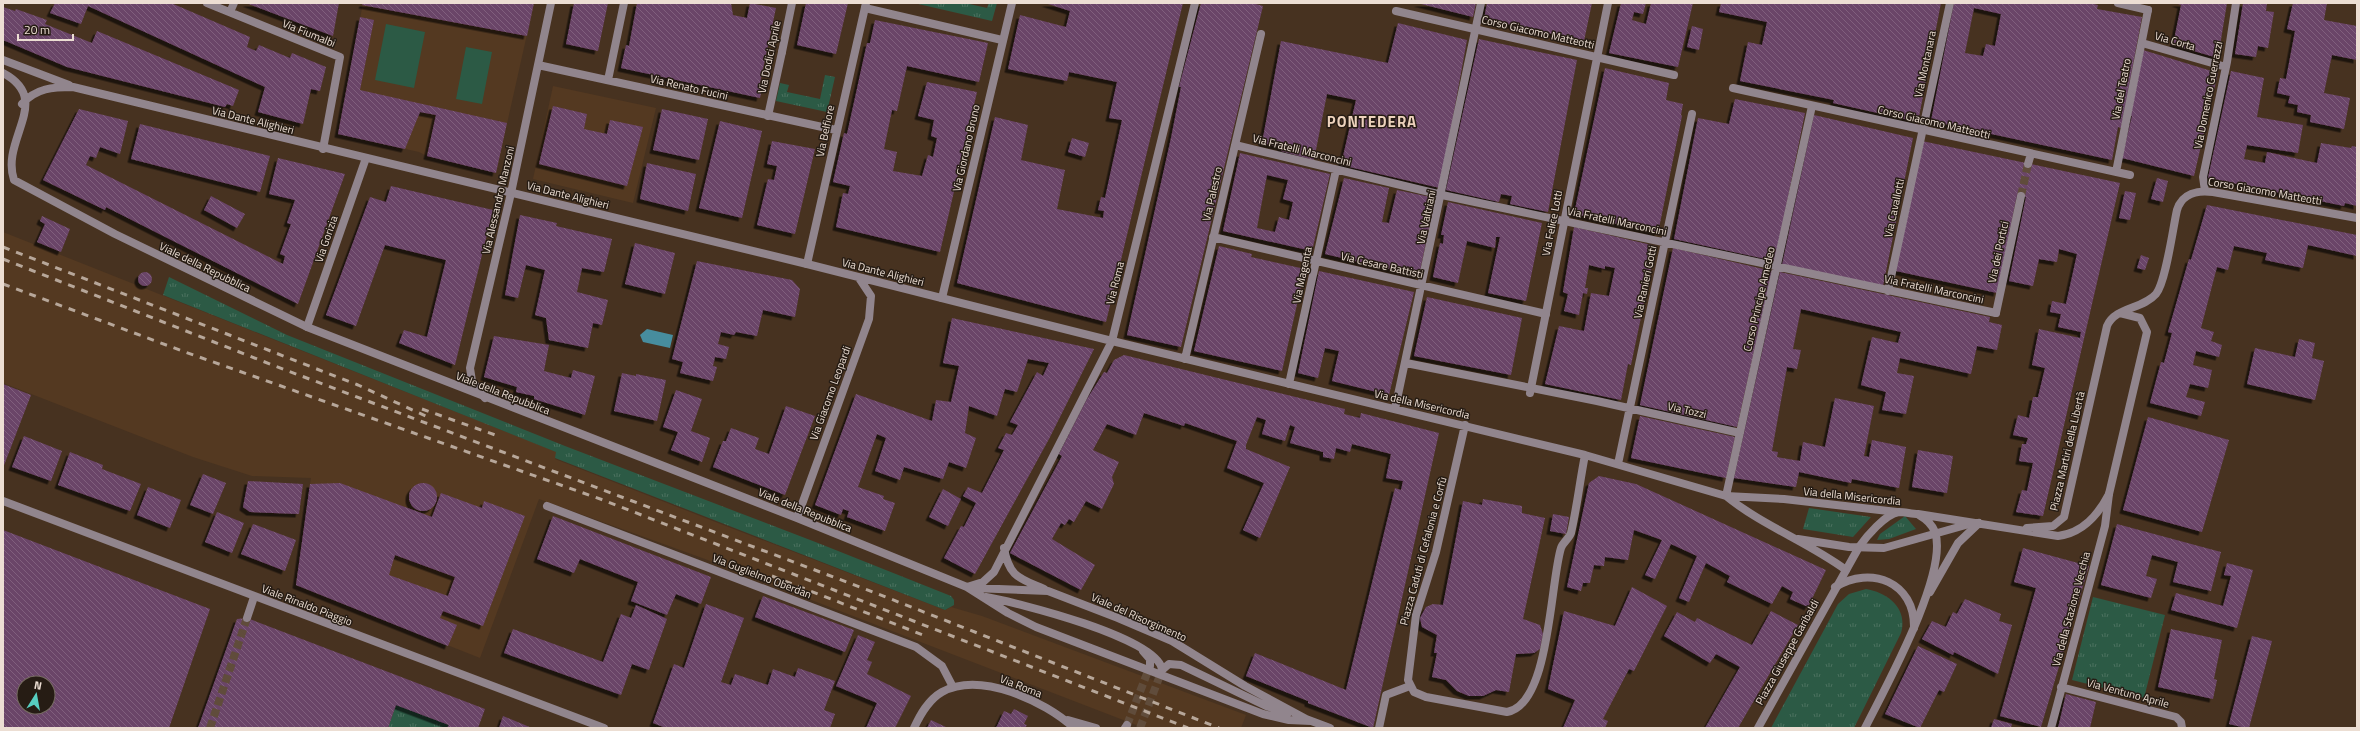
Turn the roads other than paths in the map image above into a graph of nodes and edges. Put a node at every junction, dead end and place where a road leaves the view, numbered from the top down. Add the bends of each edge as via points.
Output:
1 (207, 3) edge
2 (234, 3) edge
3 (551, 3) edge
4 (624, 3) edge
5 (792, 3) edge
6 (1012, 3) edge
7 (1195, 3) edge
8 (1482, 3) edge
9 (1608, 3) edge
10 (1950, 3) edge
11 (2118, 3) edge
12 (2236, 3) edge
13 (865, 5) edge
14 (1396, 11) dead end
15 (230, 12) junction
16 (1476, 30) junction
17 (1261, 34) dead end
18 (1002, 40) junction
19 (2142, 43) junction
20 (1597, 57) junction
21 (3, 60) edge
22 (538, 65) junction
23 (2226, 67) junction
24 (3, 73) edge
25 (1674, 74) dead end
26 (608, 80) junction
27 (73, 87) junction
28 (1733, 88) dead end
29 (22, 104) junction
30 (1812, 106) junction
31 (1692, 114) dead end
32 (768, 116) junction
33 (836, 130) junction
34 (1922, 130) junction
35 (1235, 145) junction
36 (323, 148) junction
37 (2031, 154) junction
38 (366, 158) junction
39 (2028, 164) tunnel mouth
40 (1336, 170) junction
41 (2116, 172) junction
42 (2130, 175) dead end
43 (2205, 191) junction
44 (512, 193) junction
45 (1442, 195) junction
46 (2022, 196) tunnel mouth
47 (2177, 210) joint
48 (2357, 218) edge
49 (1563, 220) junction
50 (1213, 237) junction
51 (1665, 242) junction
52 (1316, 261) junction
53 (807, 264) junction
54 (1777, 268) junction
55 (858, 277) junction
56 (1423, 285) junction
57 (1888, 291) junction
58 (942, 298) junction
59 (1996, 313) joint
60 (2120, 313) junction
61 (1546, 314) junction
62 (307, 327) junction
63 (1112, 341) junction
64 (1185, 359) junction
65 (1406, 363) junction
66 (1289, 384) junction
67 (1530, 390) junction
68 (485, 398) junction
69 (1629, 408) junction
70 (1395, 409) junction
71 (1465, 425) junction
72 (1740, 434) junction
73 (1585, 455) junction
74 (1618, 464) junction
75 (2109, 494) junction
76 (1726, 496) junction
77 (3, 501) edge
78 (547, 506) dead end
79 (1897, 512) junction
80 (1918, 514) junction
81 (797, 518) junction
82 (1977, 523) junction
83 (2012, 529) junction
84 (1936, 533) junction
85 (1798, 539) junction
86 (1859, 547) junction
87 (1004, 548) junction
88 (1846, 570) junction
89 (967, 587) junction
90 (1835, 588) junction
91 (1048, 591) junction
92 (254, 597) junction
93 (983, 597) junction
94 (1926, 598) junction
95 (247, 618) tunnel mouth
96 (1914, 628) junction
97 (1139, 646) junction
98 (1150, 666) dead end
99 (1410, 686) junction
100 (953, 687) junction
101 (2061, 687) junction
102 (1065, 719) junction
103 (1311, 721) junction
104 (604, 728) edge
105 (914, 728) edge
106 (1074, 728) edge
107 (1096, 728) edge
108 (1330, 728) edge
109 (1379, 728) edge
110 (1758, 728) edge
111 (1865, 728) edge
112 (2051, 728) edge
113 (2182, 728) edge

1 - 15 street, Via Fiumalbi
2 - 15 street
3 - 22 street, Via Alessandro Manzoni
4 - 26 street
5 - 32 street, Via Dodici Aprile
6 - 18 street, Via Giordano Bruno
7 - 63 street, Via Roma
8 - 16 street, Via Valtriani
9 - 20 street, Via Felice Lotti
10 - 34 street, Via Montanara
11 - 19 street, Via del Teatro via 2148,10
12 - 23 street, Via Domenico Guerrazzi
13 - 18 street
13 - 33 street, Via Belfiore
14 - 16 street, Corso Giacomo Matteotti
15 - 36 street, Via Fiumalbi via 340,57
16 - 20 street, Corso Giacomo Matteotti
16 - 45 street, Via Valtriani
17 - 35 street, Via Palestro
18 - 58 street, Via Giordano Bruno
19 - 23 street, Via Corta
19 - 41 street, Via del Teatro
20 - 25 street, Corso Giacomo Matteotti
20 - 49 street, Via Felice Lotti
21 - 27 street
22 - 26 street, Via Renato Fucini
22 - 44 street, Via Alessandro Manzoni
23 - 43 street, Via Domenico Guerrazzi via 2202,177
24 - 29 street via 18,84
26 - 32 street, Via Renato Fucini
27 - 29 street, Via Dante Alighieri via 47,88 30,96
27 - 36 street, Via Dante Alighieri
28 - 30 street, Corso Giacomo Matteotti
29 - 62 street, Viale della Repubblica via 7,141 5,160 11,176 24,187 214,284
30 - 34 street, Corso Giacomo Matteotti
30 - 54 street, Corso Principe Amedeo
31 - 51 street, Via Ranieri Gotti
32 - 33 street, Via Renato Fucini
33 - 53 street, Via Belfiore
34 - 37 street, Corso Giacomo Matteotti
34 - 57 street, Via Cavallotti
35 - 40 street, Via Fratelli Marconcini
35 - 50 street, Via Palestro
36 - 38 street, Via Dante Alighieri
37 - 39 street
37 - 41 street, Corso Giacomo Matteotti
38 - 44 street, Via Dante Alighieri
38 - 62 street, Via Gorizia
40 - 45 street, Via Fratelli Marconcini
40 - 52 street, Via Magenta
41 - 42 street, Corso Giacomo Matteotti
43 - 47 street, Corso Giacomo Matteotti via 2184,198
43 - 48 street, Corso Giacomo Matteotti
44 - 53 street, Via Dante Alighieri
44 - 68 street, Via Alessandro Manzoni via 469,372 472,381
45 - 49 street, Via Fratelli Marconcini
45 - 56 street, Via Valtriani
46 - 59 street, Via dei Portici
47 - 60 street, Piazza Martiri della Libertà via 2159,290 2146,301
49 - 51 street, Via Fratelli Marconcini
49 - 61 street, Via Felice Lotti
50 - 52 street, Via Cesare Battisti
50 - 64 street, Via Palestro
51 - 54 street, Via Fratelli Marconcini
51 - 69 street, Via Ranieri Gotti
52 - 56 street, Via Cesare Battisti
52 - 66 street, Via Magenta
53 - 55 street, Via Dante Alighieri
54 - 57 street, Via Fratelli Marconcini
54 - 72 street, Corso Principe Amedeo
55 - 58 street, Via Dante Alighieri
55 - 81 street, Via Giacomo Leopardi via 872,296 869,319
56 - 61 street, Via Cesare Battisti
56 - 65 street, Via Valtriani
57 - 59 street, Via Fratelli Marconcini
58 - 63 street, Via Dante Alighieri
60 - 75 street via 2140,318 2147,332
60 - 83 street, Piazza Martiri della Libertà via 2113,317 2107,326 2064,517 2053,526
61 - 67 street, Via Felice Lotti
62 - 68 street, Viale della Repubblica
63 - 64 street, Via della Misericordia
63 - 87 street, Via Roma
64 - 66 street, Via della Misericordia
65 - 67 street, Via Tozzi
65 - 70 street, Via Valtriani
66 - 70 street, Via della Misericordia
67 - 69 street, Via Tozzi
68 - 81 street, Viale della Repubblica
69 - 72 street, Via Tozzi
69 - 74 street, Via Ranieri Gotti
70 - 71 street, Via della Misericordia
71 - 73 street, Via della Misericordia
71 - 99 street, Piazza Caduti di Cefalonia e Corfù via 1435,558 1416,615 1408,677
72 - 76 street, Corso Principe Amedeo
73 - 74 street, Via della Misericordia
73 - 99 street via 1570,534 1561,547 1544,652 1532,687 1523,703 1511,712 1494,711 1426,697 1416,693
74 - 76 street, Via della Misericordia
75 - 83 street via 2093,519 2068,534 2049,536
75 - 101 street, Via della Stazione Vecchia via 2105,526
76 - 79 street, Via della Misericordia via 1784,499
76 - 85 street, Via della Misericordia via 1765,522
77 - 92 street, Viale Rinaldo Piaggio
78 - 100 street, Via Guglielmo Oberdan via 906,642 923,650 937,661
79 - 80 street, Via della Misericordia
79 - 86 street, Piazza Giuseppe Garibaldi via 1878,525
80 - 82 street, Via della Misericordia
80 - 84 street via 1929,522
81 - 89 street, Viale della Repubblica
82 - 83 street, Via della Misericordia
82 - 84 street, Via della Misericordia
82 - 94 street via 1958,543
84 - 86 street, Via della Misericordia via 1889,547
84 - 94 street via 1937,551
85 - 86 street, Via della Misericordia
85 - 88 street, Via della Misericordia
86 - 88 street, Piazza Giuseppe Garibaldi
87 - 89 street, Via Roma via 991,576 983,582
87 - 91 street via 1007,565 1014,575
88 - 90 street, Piazza Giuseppe Garibaldi
89 - 91 street, Viale del Risorgimento
89 - 93 street, Viale della Repubblica
90 - 96 street via 1849,580 1860,578 1874,578 1892,585 1903,591 1908,598 1913,610
90 - 110 street, Piazza Giuseppe Garibaldi
91 - 103 street, Viale del Risorgimento via 1172,642 1245,686
92 - 95 street
92 - 104 street, Viale Rinaldo Piaggio
93 - 97 street via 1040,609
93 - 103 street, Viale del Risorgimento via 1026,622 1236,704 1280,718
94 - 96 street
96 - 111 street
97 - 98 street via 1150,659
97 - 103 street, Viale del Risorgimento via 1155,657 1162,670 1169,664 1181,666 1266,706
99 - 109 street via 1386,695
100 - 102 street, Via Roma via 978,685 1003,689 1035,702
100 - 105 street, Via Roma via 933,698
101 - 112 street, Via della Stazione Vecchia
101 - 113 street, Via Ventuno Aprile via 2176,717
102 - 106 street, Via Roma
102 - 107 street, Via Roma
103 - 108 street, Viale del Risorgimento

